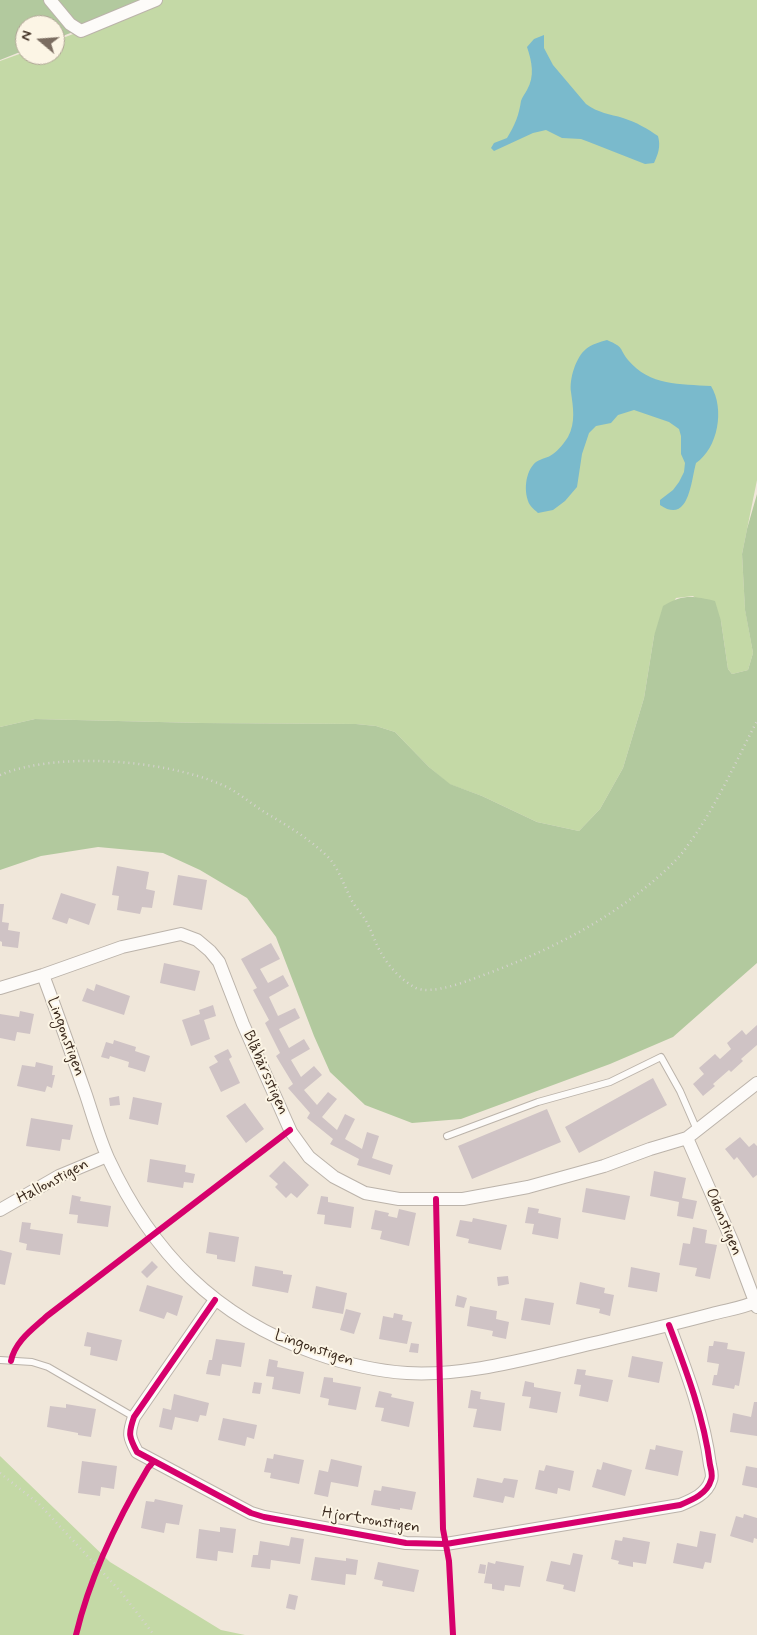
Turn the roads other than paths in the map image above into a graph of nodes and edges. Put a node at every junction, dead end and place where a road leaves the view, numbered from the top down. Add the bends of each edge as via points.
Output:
1 (50, 0) edge
2 (156, 0) edge
3 (43, 975) junction
4 (0, 988) edge
5 (757, 1083) edge
6 (692, 1134) junction
7 (447, 1136) dead end
8 (107, 1156) junction
9 (0, 1210) edge
10 (215, 1300) junction
11 (756, 1304) edge
12 (669, 1325) junction
13 (0, 1360) edge
14 (134, 1417) junction

1 - 2 street via 81,32
3 - 4 street
3 - 6 street, Blåbärsstigen via 122,947 181,934 197,940 218,962 291,1132 309,1157 334,1176 365,1192 399,1199 463,1199 604,1166
3 - 8 street, Lingonstigen
5 - 6 street, Blåbärsstigen
6 - 7 lane via 680,1091 661,1057 610,1082 538,1102
6 - 11 street, Odonstigen
8 - 9 street, Hallonstigen via 59,1176
8 - 10 street, Lingonstigen via 146,1227 177,1264
10 - 12 street, Lingonstigen via 250,1324 289,1344 333,1359 406,1373 440,1373 520,1360
10 - 14 street, Hjortronstigen
11 - 12 street, Lingonstigen
12 - 14 street, Hjortronstigen via 691,1384 709,1453 712,1479 704,1492 680,1505 446,1544 406,1543 251,1513 137,1452 130,1438
13 - 14 lane via 32,1362 48,1367

